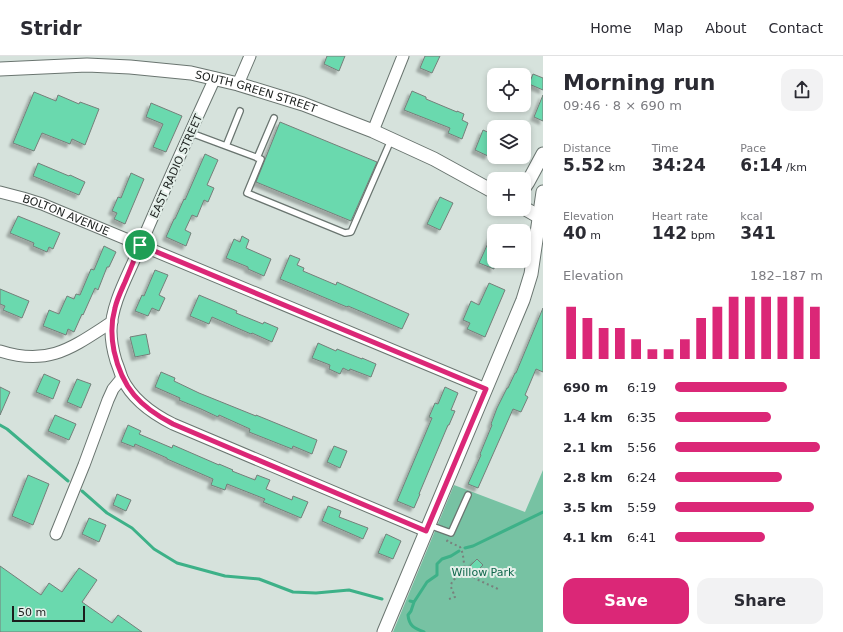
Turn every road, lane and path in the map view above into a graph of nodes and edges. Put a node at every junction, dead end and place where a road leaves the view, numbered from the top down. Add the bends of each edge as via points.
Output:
1 (250, 56) edge
2 (403, 56) edge
3 (0, 69) edge
4 (215, 78) junction
5 (238, 84) junction
6 (240, 111) dead end
7 (274, 118) dead end
8 (373, 131) junction
9 (191, 132) junction
10 (391, 140) junction
11 (226, 146) junction
12 (543, 154) edge
13 (257, 158) junction
14 (531, 176) edge
15 (487, 188) edge
16 (0, 192) edge
17 (543, 192) edge
18 (531, 212) edge
19 (541, 218) edge
20 (140, 245) junction
21 (112, 322) junction
22 (0, 351) edge
23 (122, 378) junction
24 (486, 389) junction
25 (468, 495) dead end
26 (427, 528) junction
27 (56, 534) dead end
28 (448, 541) dead end
29 (466, 571) junction
30 (500, 590) dead end
31 (450, 599) dead end
32 (384, 632) edge

1 - 5 street
2 - 8 street
3 - 4 street, SOUTH GREEN STREET via 109,65 161,69
4 - 5 street, SOUTH GREEN STREET
4 - 9 street, EAST RADIO STREET
5 - 8 street, SOUTH GREEN STREET via 297,102
6 - 11 lane
7 - 13 lane
8 - 10 street, SOUTH GREEN STREET
9 - 11 lane
9 - 20 street, EAST RADIO STREET
10 - 13 lane via 352,232 345,233 247,193 261,159
10 - 15 street, SOUTH GREEN STREET via 434,159
11 - 13 lane
12 - 14 street
16 - 20 street, BOLTON AVENUE via 36,202
17 - 19 street
18 - 19 street
19 - 24 street via 526,293
20 - 21 street, EAST RADIO STREET via 117,302
20 - 24 street, BOLTON AVENUE
21 - 22 street via 67,350 49,355 37,357
21 - 23 street, EAST RADIO STREET via 113,347
23 - 26 street, EAST RADIO STREET via 134,396 159,417
23 - 27 street via 108,400
24 - 26 street
25 - 26 lane via 451,533
26 - 32 street
28 - 29 path via 460,547
29 - 30 path
29 - 31 path via 452,583 455,597

